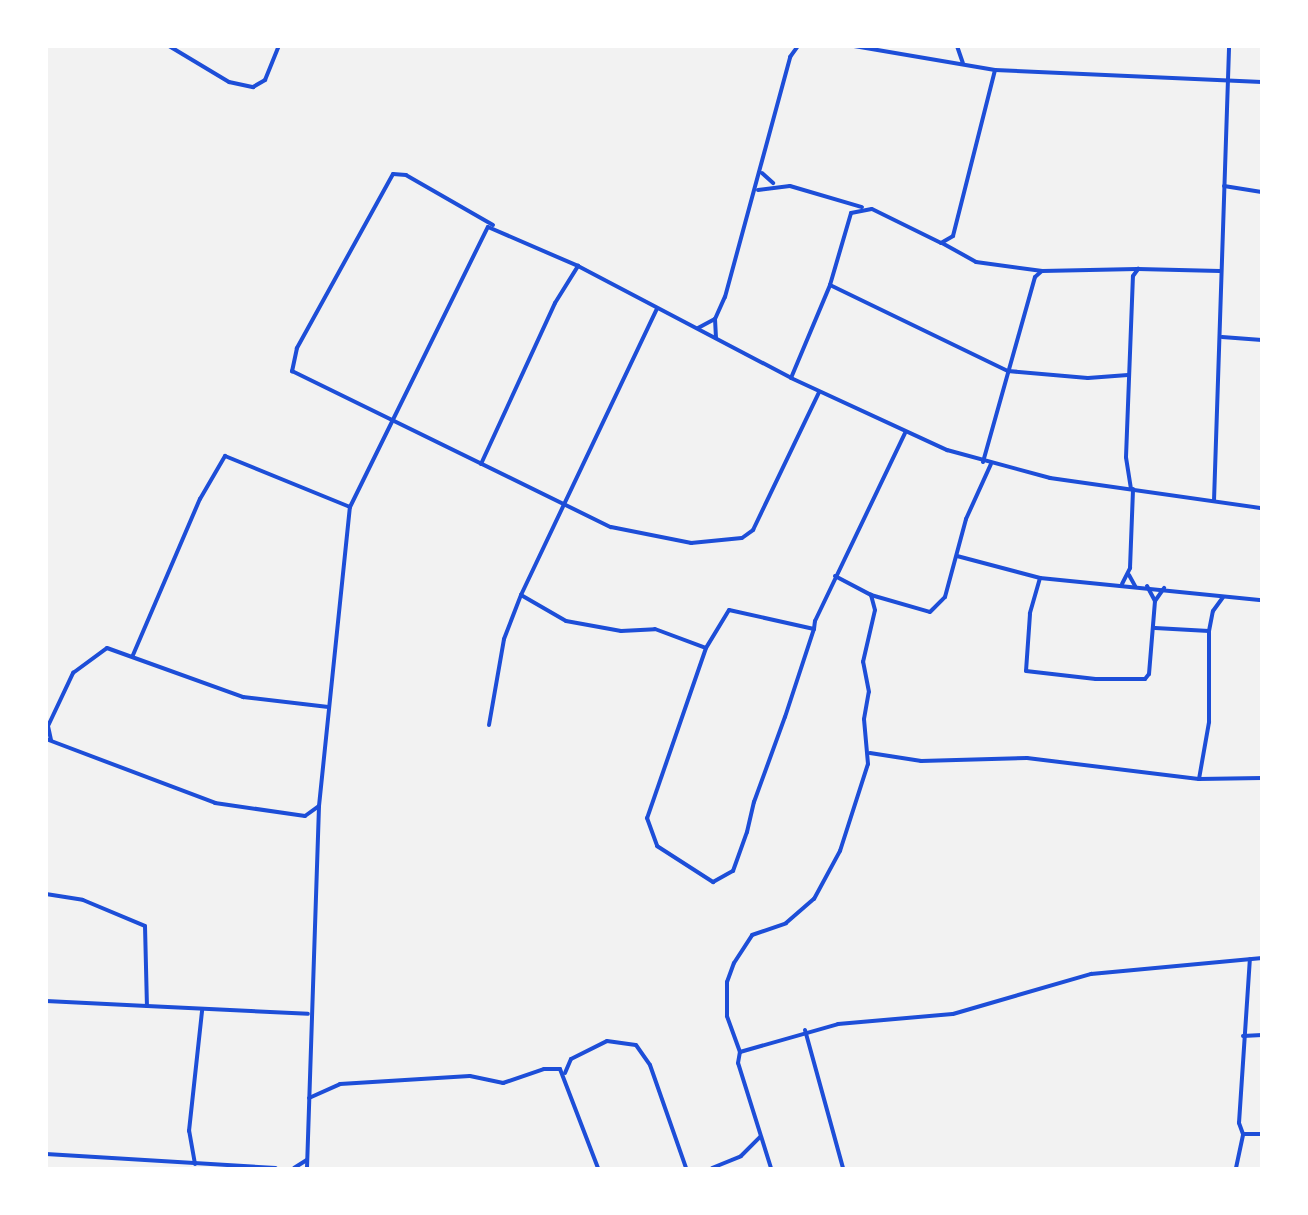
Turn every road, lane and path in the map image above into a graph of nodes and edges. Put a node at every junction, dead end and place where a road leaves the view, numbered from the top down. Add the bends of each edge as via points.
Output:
1 (169, 46) edge
2 (279, 46) edge
3 (798, 46) edge
4 (854, 46) edge
5 (957, 46) edge
6 (1229, 46) edge
7 (963, 64) junction
8 (995, 70) junction
9 (1227, 81) junction
10 (1262, 82) edge
11 (762, 173) junction
12 (773, 184) junction
13 (1224, 186) junction
14 (758, 190) junction
15 (1262, 192) edge
16 (848, 203) junction
17 (863, 207) junction
18 (851, 213) junction
19 (494, 226) junction
20 (953, 236) junction
21 (941, 243) junction
22 (955, 252) junction
23 (578, 266) junction
24 (1138, 269) junction
25 (1042, 271) junction
26 (1221, 271) junction
27 (830, 285) junction
28 (657, 309) junction
29 (715, 319) junction
30 (697, 328) junction
31 (1222, 337) junction
32 (716, 338) junction
33 (1262, 340) edge
34 (1008, 371) junction
35 (1128, 375) junction
36 (790, 378) junction
37 (1122, 378) junction
38 (1128, 384) junction
39 (819, 392) junction
40 (391, 423) junction
41 (905, 433) junction
42 (983, 462) junction
43 (481, 464) junction
44 (991, 464) junction
45 (1132, 489) junction
46 (1214, 501) junction
47 (564, 502) junction
48 (350, 507) junction
49 (1262, 507) edge
50 (957, 556) junction
51 (1129, 575) junction
52 (835, 576) junction
53 (1040, 578) junction
54 (1122, 585) junction
55 (1136, 586) junction
56 (1147, 586) junction
57 (1164, 588) junction
58 (521, 595) junction
59 (871, 595) junction
60 (1223, 597) junction
61 (1262, 600) edge
62 (1155, 601) junction
63 (1155, 628) junction
64 (814, 629) junction
65 (1209, 631) junction
66 (706, 648) junction
67 (134, 655) junction
68 (328, 706) junction
69 (489, 725) dead end
70 (49, 740) edge
71 (870, 753) junction
72 (1262, 778) edge
73 (1199, 779) junction
74 (319, 806) junction
75 (46, 894) edge
76 (1262, 958) edge
77 (1250, 959) junction
78 (46, 1001) edge
79 (147, 1006) junction
80 (202, 1011) junction
81 (308, 1014) junction
82 (805, 1030) junction
83 (1262, 1035) edge
84 (1243, 1036) junction
85 (740, 1052) junction
86 (565, 1073) junction
87 (309, 1099) junction
88 (1244, 1134) junction
89 (1262, 1134) edge
90 (760, 1137) junction
91 (46, 1154) edge
92 (189, 1154) junction
93 (307, 1160) junction
94 (195, 1164) junction
95 (184, 1166) edge
96 (276, 1168) edge
97 (294, 1168) edge
98 (307, 1168) edge
99 (598, 1168) edge
100 (686, 1168) edge
101 (712, 1168) edge
102 (771, 1168) edge
103 (843, 1168) edge
104 (1236, 1168) edge

1 - 2 street via 229,82 253,87 265,80
3 - 11 street via 785,75
4 - 7 street
5 - 7 street
6 - 9 street
7 - 8 street
8 - 9 street
8 - 20 street
9 - 10 street
9 - 13 street
11 - 12 street
11 - 14 street
12 - 14 street
12 - 16 street
13 - 15 street
13 - 26 street
14 - 29 street
16 - 17 street
16 - 18 street
17 - 18 street
17 - 21 street
18 - 27 street
19 - 23 street
19 - 40 street via 488,226 472,252
19 - 40 street via 406,175 393,174 297,348 290,367 295,375
20 - 21 street
20 - 22 street
21 - 22 street
22 - 25 street via 1002,269
23 - 28 street
23 - 43 street via 555,303
24 - 25 street
24 - 26 street
24 - 35 street via 1131,287
25 - 34 street via 1029,288
26 - 31 street
27 - 34 street
27 - 36 street
28 - 30 street
28 - 47 street
29 - 30 street
29 - 32 street
30 - 32 street
31 - 33 street
31 - 46 street
32 - 36 street
34 - 37 street
34 - 42 street
35 - 37 street
35 - 38 street
36 - 39 street
37 - 38 street
38 - 45 street
39 - 41 street
39 - 47 street via 753,530 742,538 670,541 611,527
40 - 43 street
40 - 48 street
41 - 42 street
41 - 52 street
42 - 44 street
43 - 47 street
44 - 45 street
44 - 50 street via 966,519
45 - 46 street
45 - 51 street
46 - 49 street
47 - 58 street
48 - 67 street via 225,456 197,507
48 - 68 street
50 - 53 street
50 - 59 street via 945,597 930,612
51 - 54 street
51 - 55 street
52 - 59 street
52 - 64 street
53 - 54 street
53 - 63 street via 1030,615 1029,673 1145,679
54 - 55 street
55 - 56 street
56 - 57 street
56 - 62 street
57 - 60 street
57 - 62 street
58 - 66 street via 566,621 621,631 655,629
58 - 69 street via 504,639
59 - 71 street via 875,610 863,662
60 - 61 street
60 - 65 street via 1213,611
62 - 63 street
63 - 65 street
64 - 66 street via 729,610 720,617
64 - 66 street via 733,871 720,882 680,863 657,846 648,830 648,810
65 - 73 street via 1209,722
67 - 68 street via 243,697
67 - 70 street via 107,648 80,664 48,726
68 - 74 street
70 - 74 street via 214,803 305,816
71 - 73 street via 921,761 1027,758
71 - 85 street via 840,851 814,899 786,923 752,935 734,963 727,982 727,1016
72 - 73 street
74 - 81 street
75 - 79 street via 83,900 145,926
76 - 77 street
77 - 82 street via 1091,974 953,1014
77 - 84 street
78 - 79 street
79 - 80 street
80 - 81 street
80 - 92 street
81 - 87 street
82 - 85 street
82 - 103 street
83 - 84 street
84 - 88 street
85 - 90 street via 738,1063
86 - 87 street via 544,1069 503,1083 470,1076 340,1084
86 - 99 street
86 - 100 street via 571,1059 607,1041 636,1045 650,1065
87 - 93 street
88 - 89 street
88 - 104 street
90 - 101 street via 741,1156
90 - 102 street
91 - 95 street
92 - 94 street
92 - 95 street
93 - 97 street
93 - 98 street
94 - 95 street
94 - 96 street

